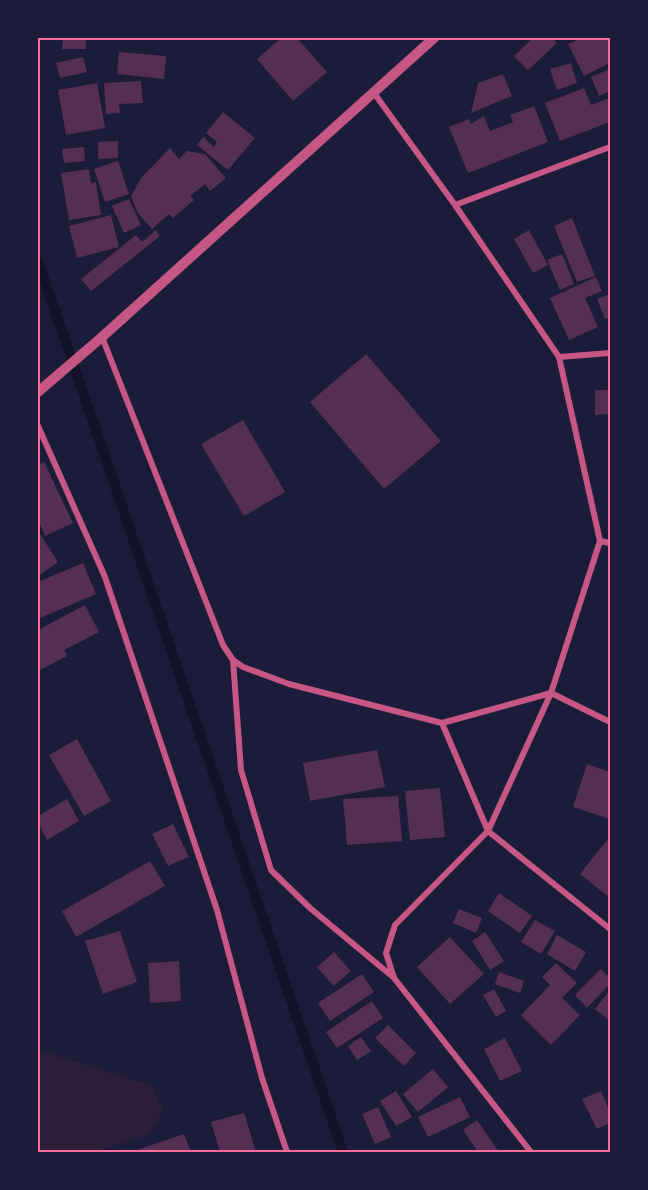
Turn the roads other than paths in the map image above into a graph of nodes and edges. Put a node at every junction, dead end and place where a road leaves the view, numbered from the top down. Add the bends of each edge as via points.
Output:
1 (434, 38) edge
2 (374, 93) junction
3 (610, 147) edge
4 (455, 205) junction
5 (102, 337) junction
6 (610, 353) edge
7 (559, 357) junction
8 (38, 392) edge
9 (38, 426) edge
10 (600, 541) junction
11 (610, 543) edge
12 (233, 660) junction
13 (551, 693) junction
14 (610, 722) edge
15 (442, 723) junction
16 (488, 831) junction
17 (610, 929) edge
18 (393, 978) junction
19 (287, 1152) edge
20 (531, 1152) edge

1 - 2 street
2 - 4 street
2 - 5 street
3 - 4 street
4 - 7 street
5 - 8 street
5 - 12 street via 223,645
6 - 7 street
7 - 10 street
9 - 19 street via 105,577 217,910 262,1078
10 - 11 street
10 - 13 street
12 - 15 street via 289,684
12 - 18 street via 241,770 271,870
13 - 14 street
13 - 15 street
13 - 16 street
15 - 16 street
16 - 17 street
16 - 18 street via 395,925 386,954
18 - 20 street

